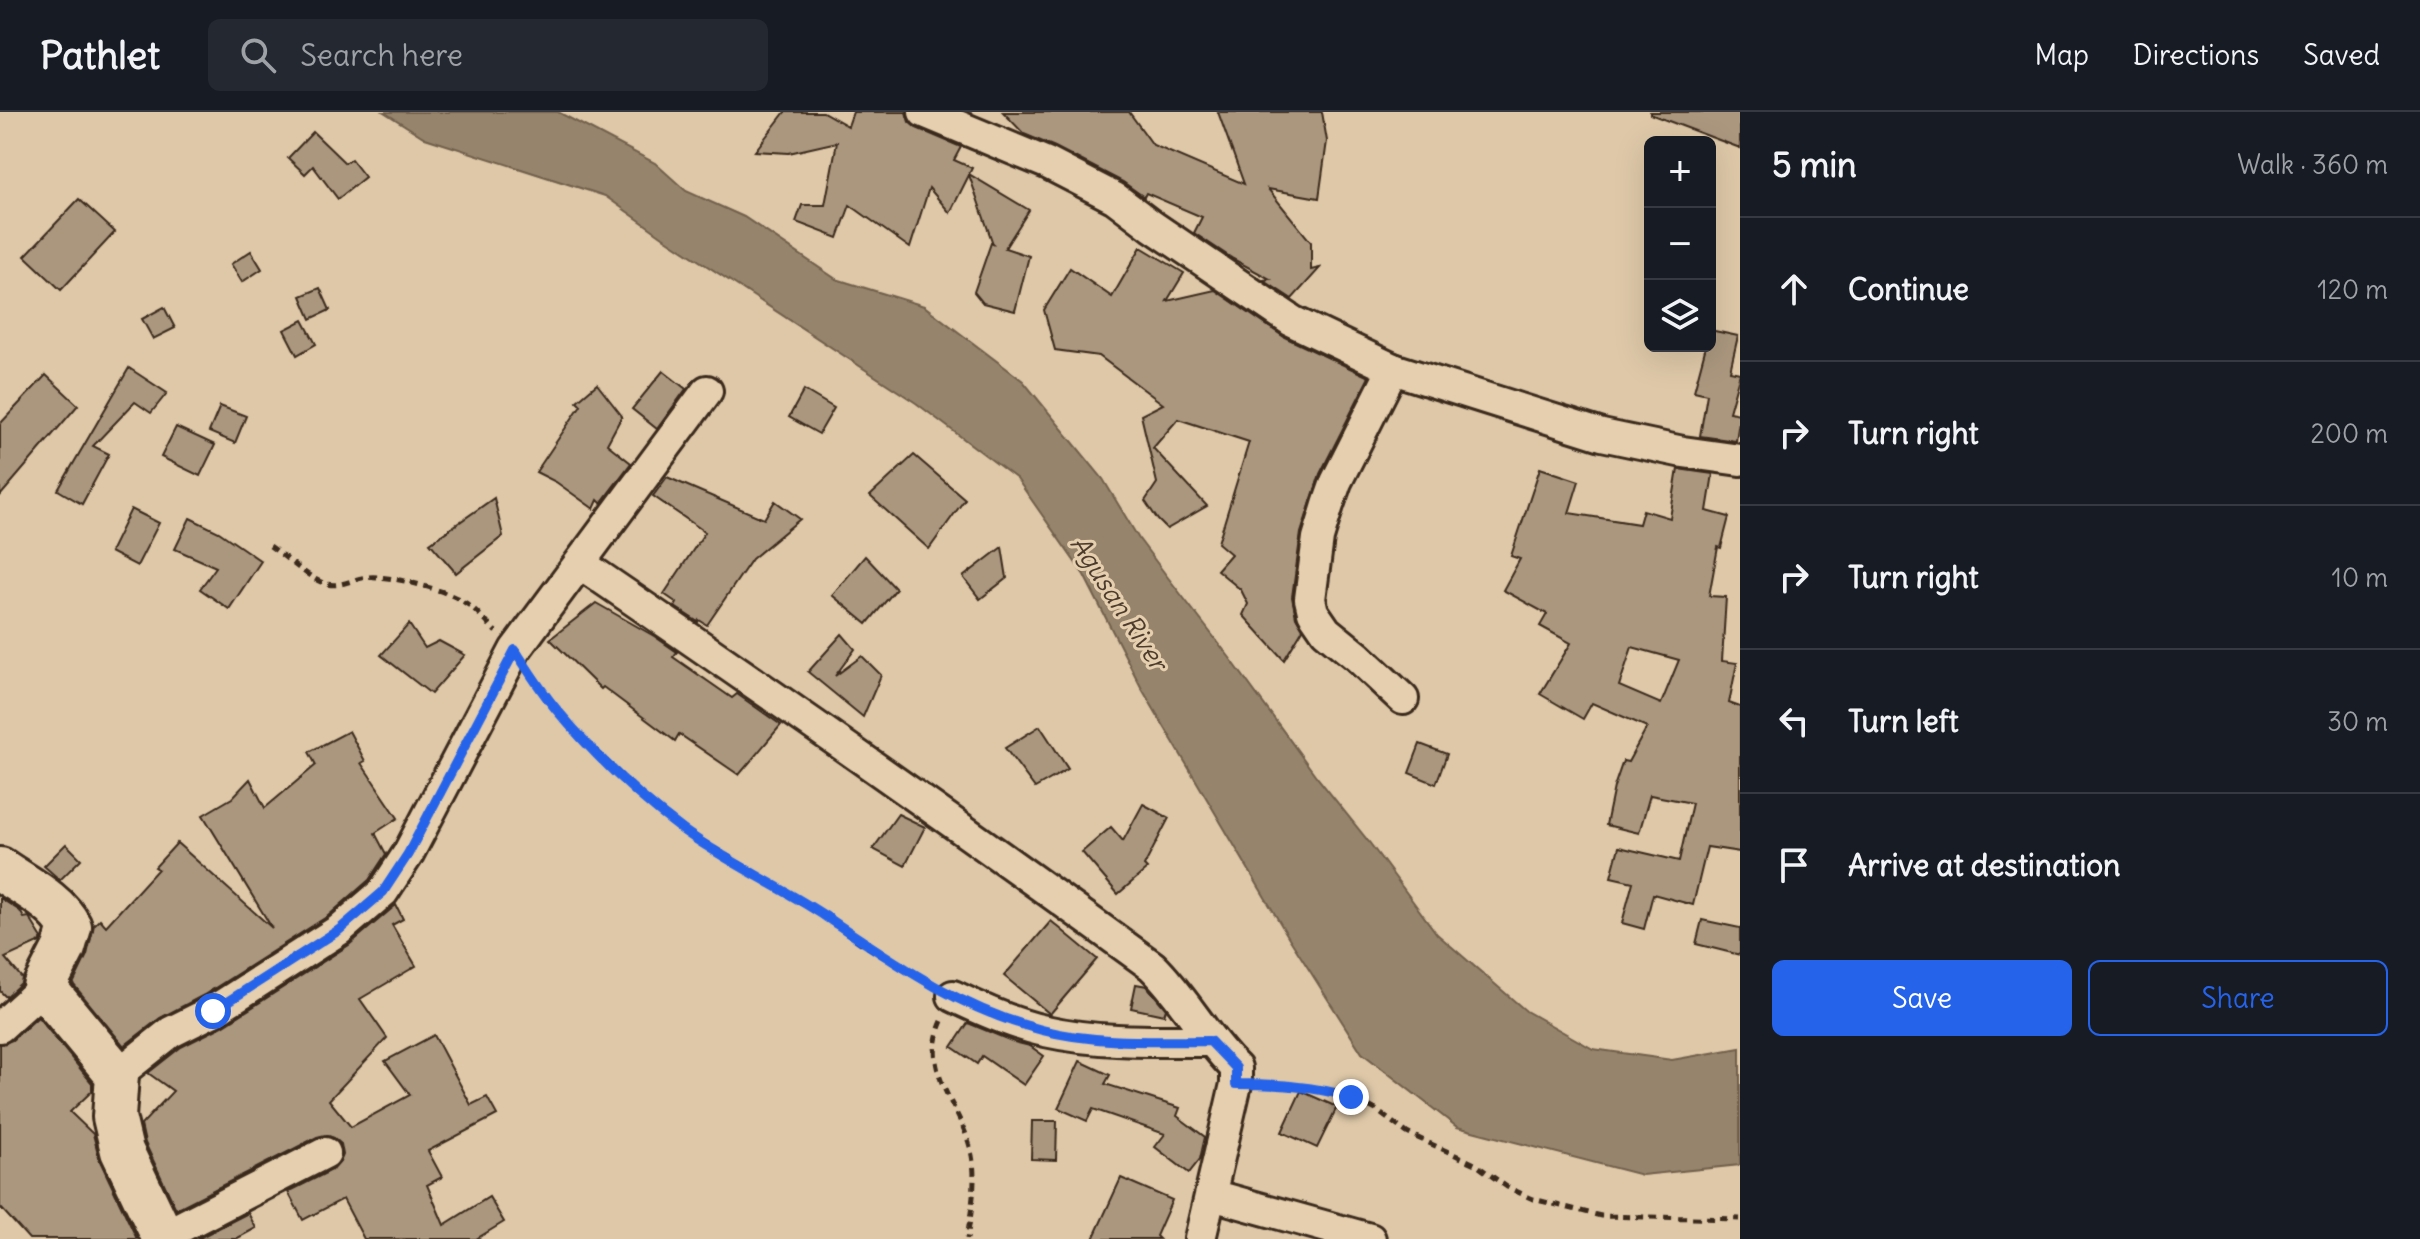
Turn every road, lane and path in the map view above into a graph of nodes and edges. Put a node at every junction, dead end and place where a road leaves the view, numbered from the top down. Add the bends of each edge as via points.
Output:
1 (924, 112) edge
2 (1393, 369) junction
3 (707, 391) dead end
4 (1740, 460) edge
5 (270, 546) dead end
6 (581, 564) junction
7 (515, 650) junction
8 (1403, 699) dead end
9 (0, 869) edge
10 (44, 987) junction
11 (953, 996) junction
12 (0, 1027) edge
13 (1210, 1041) junction
14 (117, 1075) junction
15 (1236, 1084) junction
16 (325, 1153) dead end
17 (1212, 1195) junction
18 (1740, 1219) edge
19 (163, 1238) edge
20 (967, 1239) edge
21 (1200, 1239) edge
22 (1370, 1239) edge

1 - 2 street via 1115,198 1292,321
2 - 4 street via 1602,435
2 - 8 street via 1336,482 1318,538 1310,599 1326,631
3 - 6 street
5 - 7 path via 321,582 345,585 378,576 450,595 465,602
6 - 7 street
6 - 13 street via 1152,966
7 - 11 path via 556,709 647,801 685,831
7 - 14 street via 408,854 373,902 339,930 171,1032
9 - 10 street via 65,916 70,927
10 - 12 street
10 - 14 street
11 - 13 street via 1042,1031 1089,1038
11 - 20 path via 937,1033 934,1056 972,1152
13 - 15 street via 1236,1068
14 - 19 street via 114,1117 122,1151
15 - 17 street
15 - 18 path via 1301,1086 1351,1097 1407,1133 1475,1164 1533,1199 1601,1216
16 - 19 street
17 - 21 street
17 - 22 street

